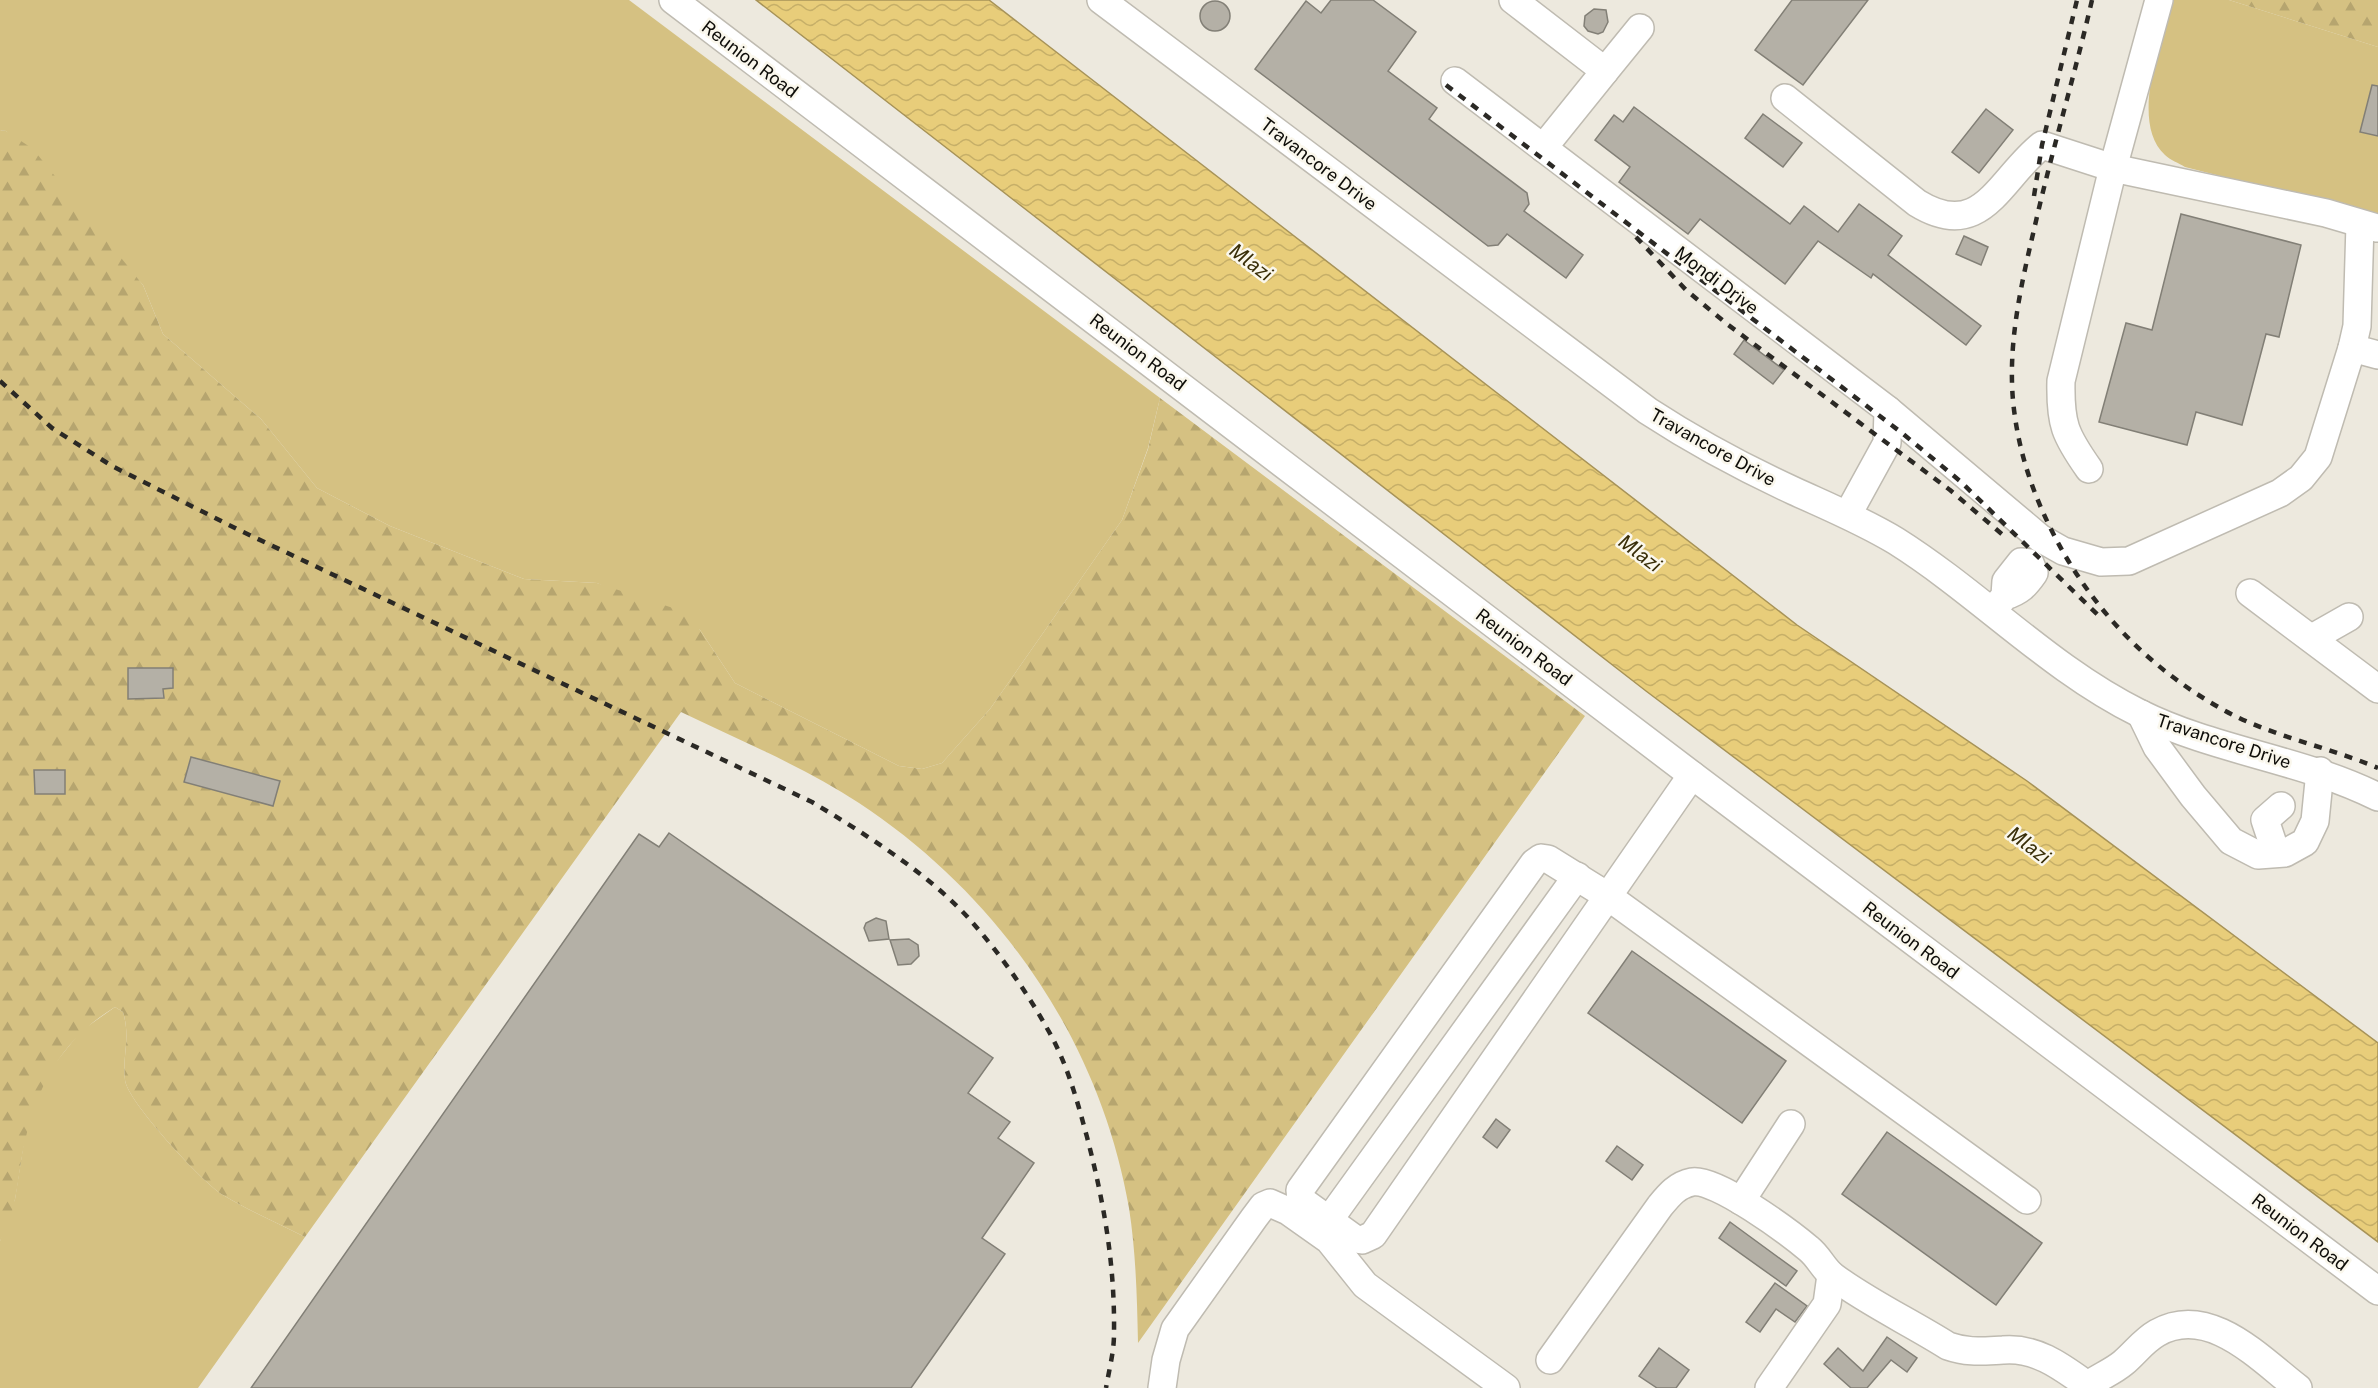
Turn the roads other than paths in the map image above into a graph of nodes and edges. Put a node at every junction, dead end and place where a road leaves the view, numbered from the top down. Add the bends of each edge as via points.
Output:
1 (673, 0) edge
2 (1101, 0) edge
3 (1513, 0) edge
4 (2159, 0) edge
5 (1640, 28) dead end
6 (1605, 71) junction
7 (1455, 81) dead end
8 (1785, 98) dead end
9 (1543, 148) junction
10 (2113, 168) junction
11 (2369, 226) edge
12 (2369, 282) edge
13 (2352, 348) junction
14 (2378, 355) edge
15 (1888, 410) junction
16 (2090, 470) dead end
17 (1848, 514) junction
18 (2047, 542) junction
19 (2250, 593) dead end
20 (1998, 604) junction
21 (2349, 617) dead end
22 (2312, 638) junction
23 (2378, 689) edge
24 (2141, 714) junction
25 (2320, 771) junction
26 (1692, 775) junction
27 (2378, 796) edge
28 (2281, 806) dead end
29 (2276, 853) junction
30 (1577, 876) junction
31 (1606, 895) junction
32 (1423, 1020) junction
33 (1457, 1045) junction
34 (1488, 1067) junction
35 (1791, 1124) dead end
36 (2027, 1200) dead end
37 (1741, 1201) junction
38 (1329, 1220) junction
39 (1831, 1275) junction
40 (2378, 1291) edge
41 (1550, 1360) dead end
42 (2086, 1387) edge
43 (1162, 1388) edge
44 (1506, 1388) edge
45 (1769, 1388) edge
46 (2298, 1388) edge

1 - 26 street, Reunion Road
2 - 17 street, Travancore Drive via 1648,411 1792,490
3 - 6 street
4 - 10 street
5 - 6 street
6 - 9 street
7 - 9 street, Mondi Drive
8 - 10 street via 1934,213 1954,217 1977,212 2042,144
9 - 15 street, Mondi Drive
10 - 11 street via 2326,213
10 - 16 street via 2061,381 2064,429
11 - 12 street, Mondi Drive
12 - 13 street, Mondi Drive
13 - 14 street
13 - 18 street, Mondi Drive via 2318,458 2301,478 2280,493 2129,561 2101,562
15 - 17 street via 1887,443
15 - 18 street, Mondi Drive
17 - 20 street, Travancore Drive
18 - 20 street via 2030,563 2020,562 2006,581
19 - 22 street
20 - 24 street, Travancore Drive via 2096,688
21 - 22 street
22 - 23 street
24 - 25 street, Travancore Drive via 2193,735
24 - 29 street via 2157,747 2231,841 2258,855
25 - 27 street, Travancore Drive
25 - 29 street via 2315,821 2305,842 2285,853
26 - 31 street
26 - 40 street, Reunion Road
28 - 29 street via 2265,820
30 - 31 street
30 - 32 street via 1545,858 1534,862
30 - 33 street
31 - 34 street
31 - 36 street
32 - 33 street
32 - 38 street via 1300,1190 1302,1200
33 - 34 street
33 - 38 street
34 - 38 street via 1373,1235 1355,1239
35 - 37 street
37 - 39 street via 1810,1250
37 - 41 street via 1710,1184 1694,1181 1671,1193
39 - 42 street via 1948,1346 1965,1352 2003,1350 2038,1354
39 - 45 street via 1827,1304
42 - 46 street via 2106,1376 2159,1331 2193,1324 2228,1336
43 - 44 street via 1175,1329 1263,1206 1270,1203 1329,1240 1365,1285

